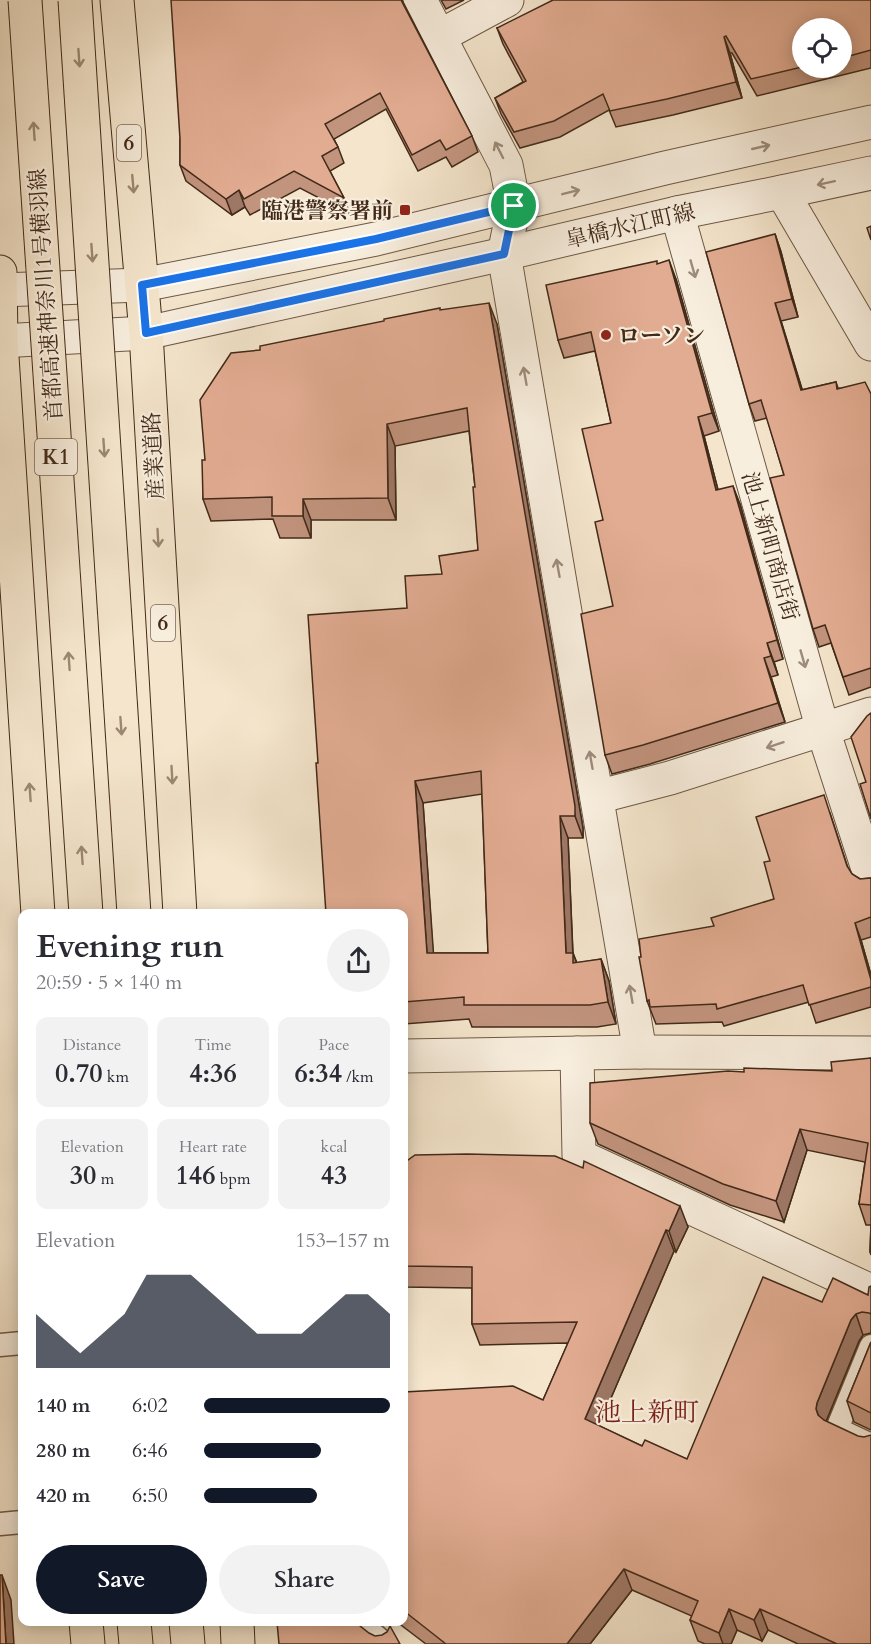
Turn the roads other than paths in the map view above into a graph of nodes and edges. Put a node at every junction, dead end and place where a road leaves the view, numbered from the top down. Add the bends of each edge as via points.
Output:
1 (25, 0) edge
2 (75, 0) edge
3 (117, 0) edge
4 (420, 0) edge
5 (507, 0) edge
6 (440, 36) junction
7 (871, 122) edge
8 (871, 173) edge
9 (782, 192) junction
10 (514, 206) junction
11 (677, 213) junction
12 (504, 254) junction
13 (0, 284) edge
14 (142, 285) junction
15 (146, 333) junction
16 (0, 341) edge
17 (871, 344) edge
18 (871, 714) edge
19 (823, 730) junction
20 (597, 797) junction
21 (871, 878) edge
22 (38, 909) edge
23 (86, 909) edge
24 (134, 909) edge
25 (180, 909) edge
26 (640, 1052) junction
27 (578, 1053) junction
28 (871, 1053) edge
29 (408, 1056) edge
30 (871, 1291) edge
31 (18, 1343) edge
32 (0, 1345) edge
33 (871, 1346) edge
34 (871, 1445) edge
35 (18, 1522) edge
36 (0, 1524) edge
37 (86, 1626) edge
38 (134, 1626) edge
39 (186, 1626) edge
40 (237, 1626) edge
41 (364, 1626) edge
42 (88, 1644) edge
43 (136, 1644) edge
44 (188, 1644) edge
45 (238, 1644) edge
46 (385, 1644) edge

23 -> 1 main road, 首都高速神奈川1号横羽線 / K1, bridge
2 -> 24 main road, K1, bridge
3 -> 14 main road, 産業道路 / 6
4 - 6 street
5 - 6 street
10 -> 6 street via 506,165
10 -> 7 street, 皐橋水江町線
8 -> 9 street, 皐橋水江町線
9 - 11 street, 皐橋水江町線
9 - 17 street
10 - 12 street
10 - 14 street, 皐橋水江町線 via 376,239
11 - 12 street, 皐橋水江町線
11 -> 19 street, 池上新町商店街
12 - 15 street, 皐橋水江町線
20 -> 12 street
13 - 14 street, 皐橋水江町線
13 - 16 main road
14 - 15 main road, 産業道路 / 6
15 - 16 street, 皐橋水江町線
15 -> 25 main road, 産業道路 / 6
22 -> 16 main road
18 - 19 street
19 -> 20 street
19 - 21 street, 池上新町商店街
26 -> 20 street
26 - 27 street
26 - 28 street
27 - 29 street
27 - 30 street via 579,1156
31 - 32 lane
33 - 34 lane via 837,1429
35 - 36 lane
37 - 42 main road
38 - 43 main road
39 - 44 main road
40 - 45 main road
41 - 46 lane

